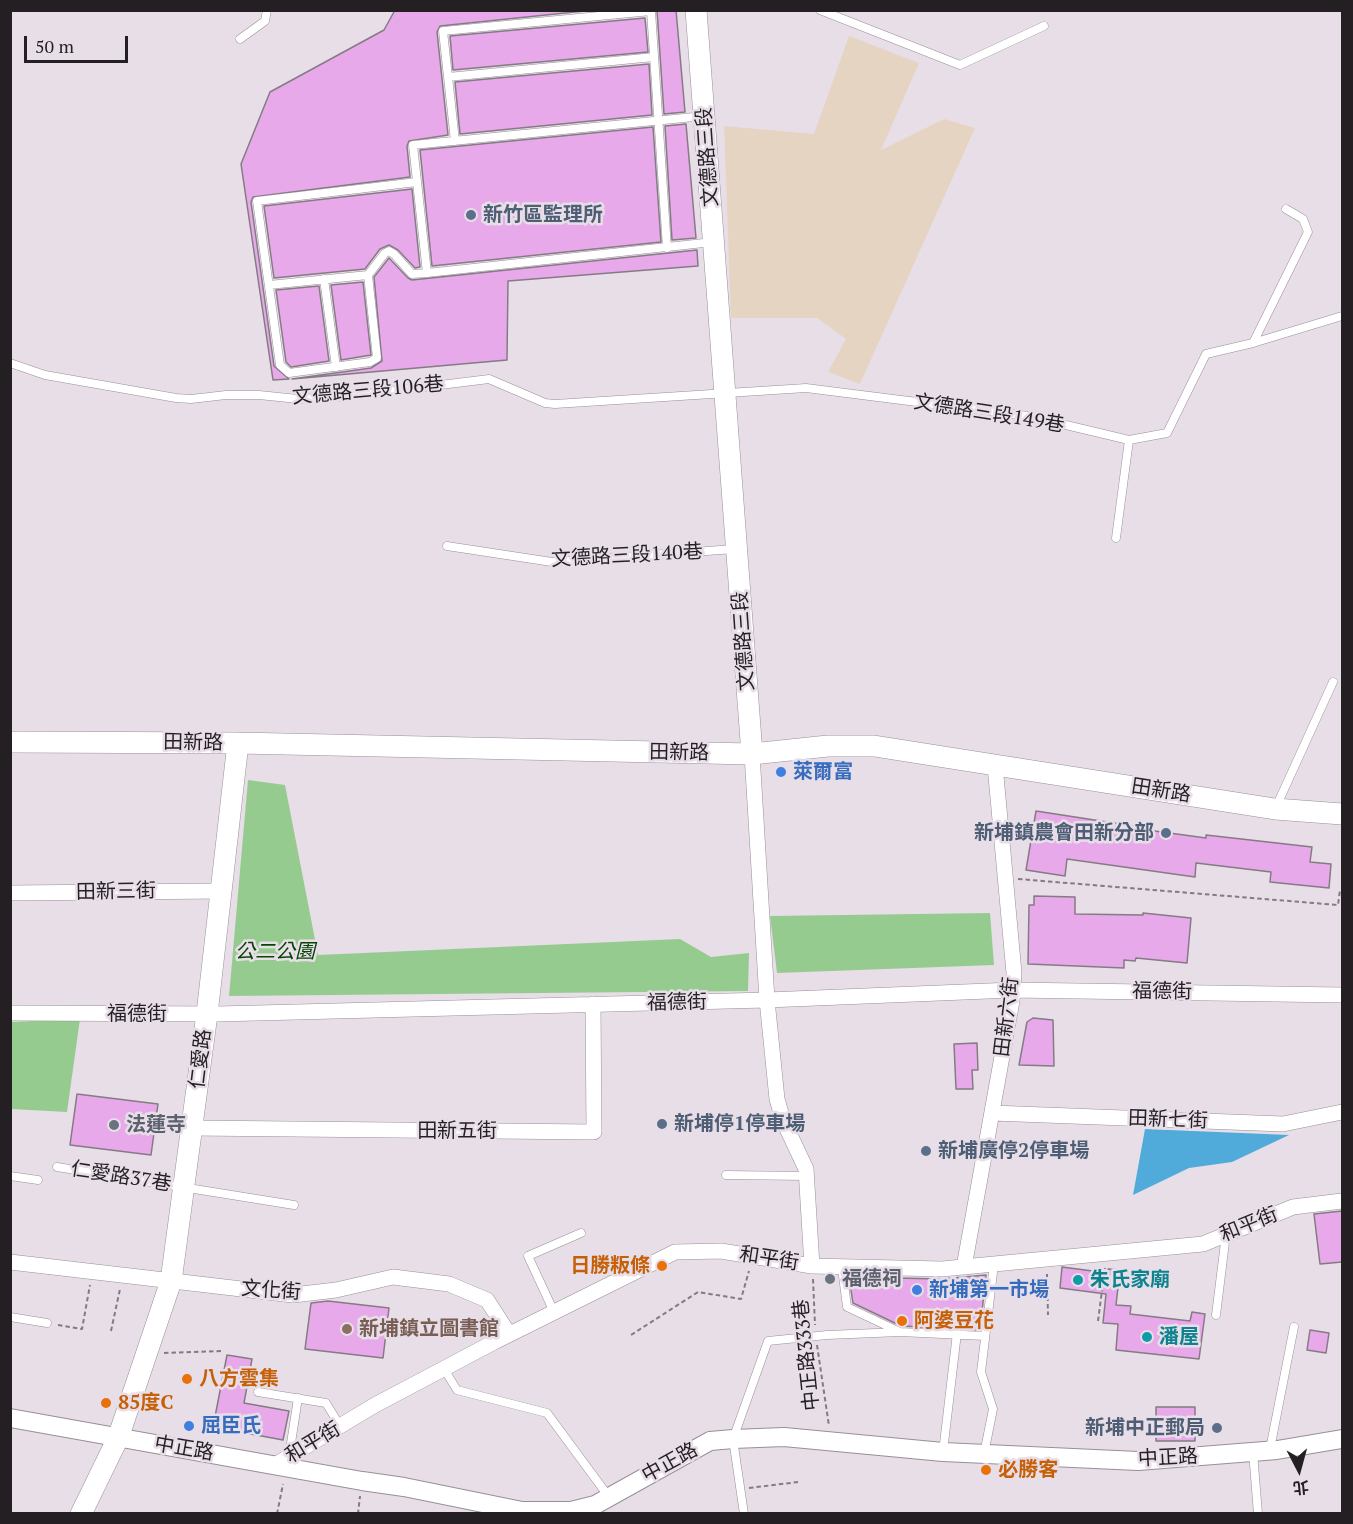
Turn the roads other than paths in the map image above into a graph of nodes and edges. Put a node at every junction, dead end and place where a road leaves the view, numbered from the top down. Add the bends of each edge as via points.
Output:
1 (267, 10) edge
2 (696, 10) edge
3 (820, 10) edge
4 (1044, 26) dead end
5 (240, 39) dead end
6 (654, 57) junction
7 (448, 77) junction
8 (705, 116) junction
9 (658, 120) junction
10 (456, 141) junction
11 (417, 182) junction
12 (1286, 209) dead end
13 (714, 242) junction
14 (667, 248) junction
15 (427, 273) junction
16 (368, 275) junction
17 (324, 279) junction
18 (269, 285) junction
19 (1342, 316) edge
20 (1253, 343) junction
21 (10, 363) edge
22 (336, 367) junction
23 (724, 392) junction
24 (1129, 441) junction
25 (1116, 538) dead end
26 (447, 546) dead end
27 (737, 549) junction
28 (1333, 682) dead end
29 (10, 742) edge
30 (238, 744) junction
31 (752, 754) junction
32 (995, 765) junction
33 (1275, 809) junction
34 (1342, 814) edge
35 (222, 891) junction
36 (10, 893) edge
37 (1013, 990) junction
38 (1342, 995) edge
39 (768, 1000) junction
40 (593, 1004) junction
41 (10, 1013) edge
42 (207, 1014) junction
43 (1342, 1112) edge
44 (992, 1113) junction
45 (192, 1128) junction
46 (57, 1167) dead end
47 (726, 1175) dead end
48 (10, 1176) edge
49 (807, 1176) junction
50 (38, 1180) dead end
51 (184, 1187) junction
52 (1342, 1201) edge
53 (294, 1205) dead end
54 (581, 1233) dead end
55 (1226, 1234) junction
56 (10, 1262) edge
57 (994, 1264) junction
58 (812, 1266) junction
59 (964, 1267) junction
60 (842, 1268) junction
61 (171, 1281) junction
62 (554, 1312) junction
63 (1216, 1315) dead end
64 (10, 1317) edge
65 (47, 1323) road end
66 (1294, 1327) dead end
67 (900, 1332) junction
68 (957, 1333) junction
69 (509, 1334) junction
70 (984, 1336) junction
71 (444, 1369) junction
72 (258, 1392) dead end
73 (298, 1398) junction
74 (10, 1418) edge
75 (340, 1426) junction
76 (118, 1438) junction
77 (733, 1439) junction
78 (1342, 1439) edge
79 (943, 1452) junction
80 (1262, 1452) junction
81 (984, 1454) junction
82 (283, 1463) junction
83 (609, 1497) junction
84 (571, 1512) edge
85 (81, 1514) edge
86 (744, 1514) edge
87 (1258, 1514) edge

1 - 5 lane via 265,21
2 - 8 main road, 文德路三段
3 - 4 lane via 960,65
6 - 7 lane
6 - 7 lane via 651,11 443,31
6 - 9 lane
7 - 10 lane
8 - 9 lane
8 - 13 main road, 文德路三段
9 - 10 lane
9 - 14 lane
10 - 11 lane via 413,145
11 - 15 lane
11 - 18 lane via 257,201
12 - 20 lane via 1303,219 1308,232
13 - 14 lane
13 - 23 main road, 文德路三段
14 - 15 lane
15 - 16 lane via 412,274 389,252
16 - 17 lane
16 - 22 lane via 377,358
17 - 18 lane
17 - 22 lane
18 - 22 lane via 280,365 289,373
19 - 20 lane, 文德路三段149巷
20 - 24 lane, 文德路三段149巷 via 1206,354 1167,433
21 - 23 lane, 文德路三段106巷 via 45,375 191,399 226,395 298,399 351,396 489,379 555,404
23 - 24 lane, 文德路三段149巷 via 806,388 1028,416
23 - 27 main road, 文德路三段
24 - 25 lane
26 - 27 lane, 文德路三段140巷 via 552,562
27 - 31 main road, 文德路三段
28 - 33 lane
29 - 30 main road, 田新路
30 - 31 main road, 田新路
30 - 35 main road, 仁愛路
31 - 32 main road, 田新路 via 828,746 874,746
31 - 39 street, 文德路三段
32 - 33 main road, 田新路
32 - 37 street, 田新六街
33 - 34 main road, 田新路
35 - 36 street, 田新三街
35 - 42 main road, 仁愛路
37 - 38 street, 福德街
37 - 39 street, 福德街
37 - 44 street, 田新六街
39 - 40 street, 福德街
39 - 49 street, 文德路三段 via 777,1099
40 - 42 street, 福德街
40 - 45 street, 田新五街 via 594,1132
41 - 42 street, 福德街
42 - 45 main road, 仁愛路
43 - 44 street, 田新七街 via 1283,1124
44 - 59 street, 田新六街
45 - 51 main road, 仁愛路
46 - 51 lane, 仁愛路37巷
47 - 49 lane
48 - 50 lane
49 - 58 street, 文德路三段
51 - 53 lane, 仁愛路37巷
51 - 61 main road, 仁愛路
52 - 55 street, 和平街 via 1293,1207
54 - 62 lane via 528,1256
55 - 57 street, 和平街 via 1203,1244
55 - 63 lane
56 - 61 street, 文化街
57 - 59 street, 和平街
57 - 70 lane
58 - 60 street, 和平街
58 - 62 street, 和平街 via 721,1251 675,1252
59 - 60 street, 和平街
60 - 67 lane via 847,1307
61 - 69 street, 文化街 via 293,1295 336,1290 393,1276 449,1284 487,1300
61 - 76 main road, 仁愛路
62 - 69 street, 和平街
64 - 65 lane
66 - 80 lane
67 - 68 lane
67 - 77 lane via 768,1341
68 - 70 lane
68 - 79 lane
69 - 71 street, 和平街
70 - 81 lane via 981,1372 993,1409
71 - 75 street, 和平街
71 - 83 lane via 458,1390 547,1413
72 - 73 lane
73 - 75 lane via 326,1402
73 - 82 lane
74 - 76 street, 中正路
75 - 82 street, 和平街
76 - 82 street, 中正路
76 - 85 main road, 仁愛路
77 - 79 street, 中正路 via 784,1437
77 - 83 street, 中正路 via 710,1441
77 - 86 lane
78 - 80 street, 中正路
79 - 81 street, 中正路
80 - 81 street, 中正路 via 1138,1461
80 - 87 lane
82 - 84 street, 中正路 via 522,1510
83 - 84 street, 中正路

